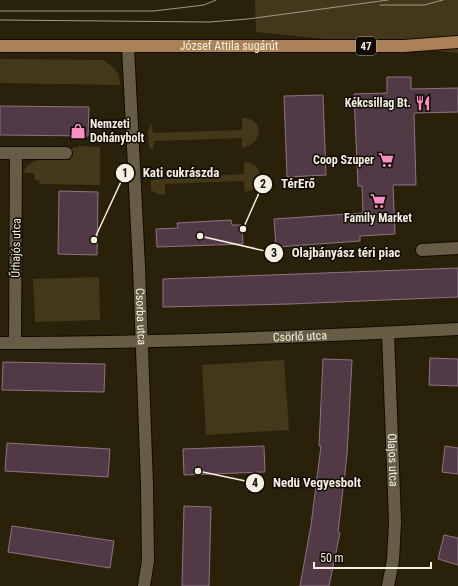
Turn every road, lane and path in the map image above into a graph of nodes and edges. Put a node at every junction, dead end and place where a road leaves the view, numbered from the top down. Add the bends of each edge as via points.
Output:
1 (458, 42) edge
2 (0, 46) edge
3 (128, 47) junction
4 (0, 153) edge
5 (16, 153) junction
6 (66, 153) dead end
7 (458, 248) edge
8 (422, 250) dead end
9 (458, 329) edge
10 (388, 333) junction
11 (0, 343) edge
12 (15, 343) junction
13 (142, 343) junction
14 (144, 586) edge
15 (388, 586) edge

1 - 3 main road, József Attila sugárút / 47 via 404,46
2 - 3 main road, József Attila sugárút / 47
3 - 13 street, Csorba utca
4 - 5 street
5 - 6 street
5 - 12 street, Űrhajós utca
7 - 8 street
9 - 10 street, Csörlő utca
10 - 13 street, Csörlő utca
10 - 15 street, Olajos utca via 395,522 393,560
11 - 12 street
12 - 13 street
13 - 14 street, Csorba utca via 148,524 148,561

